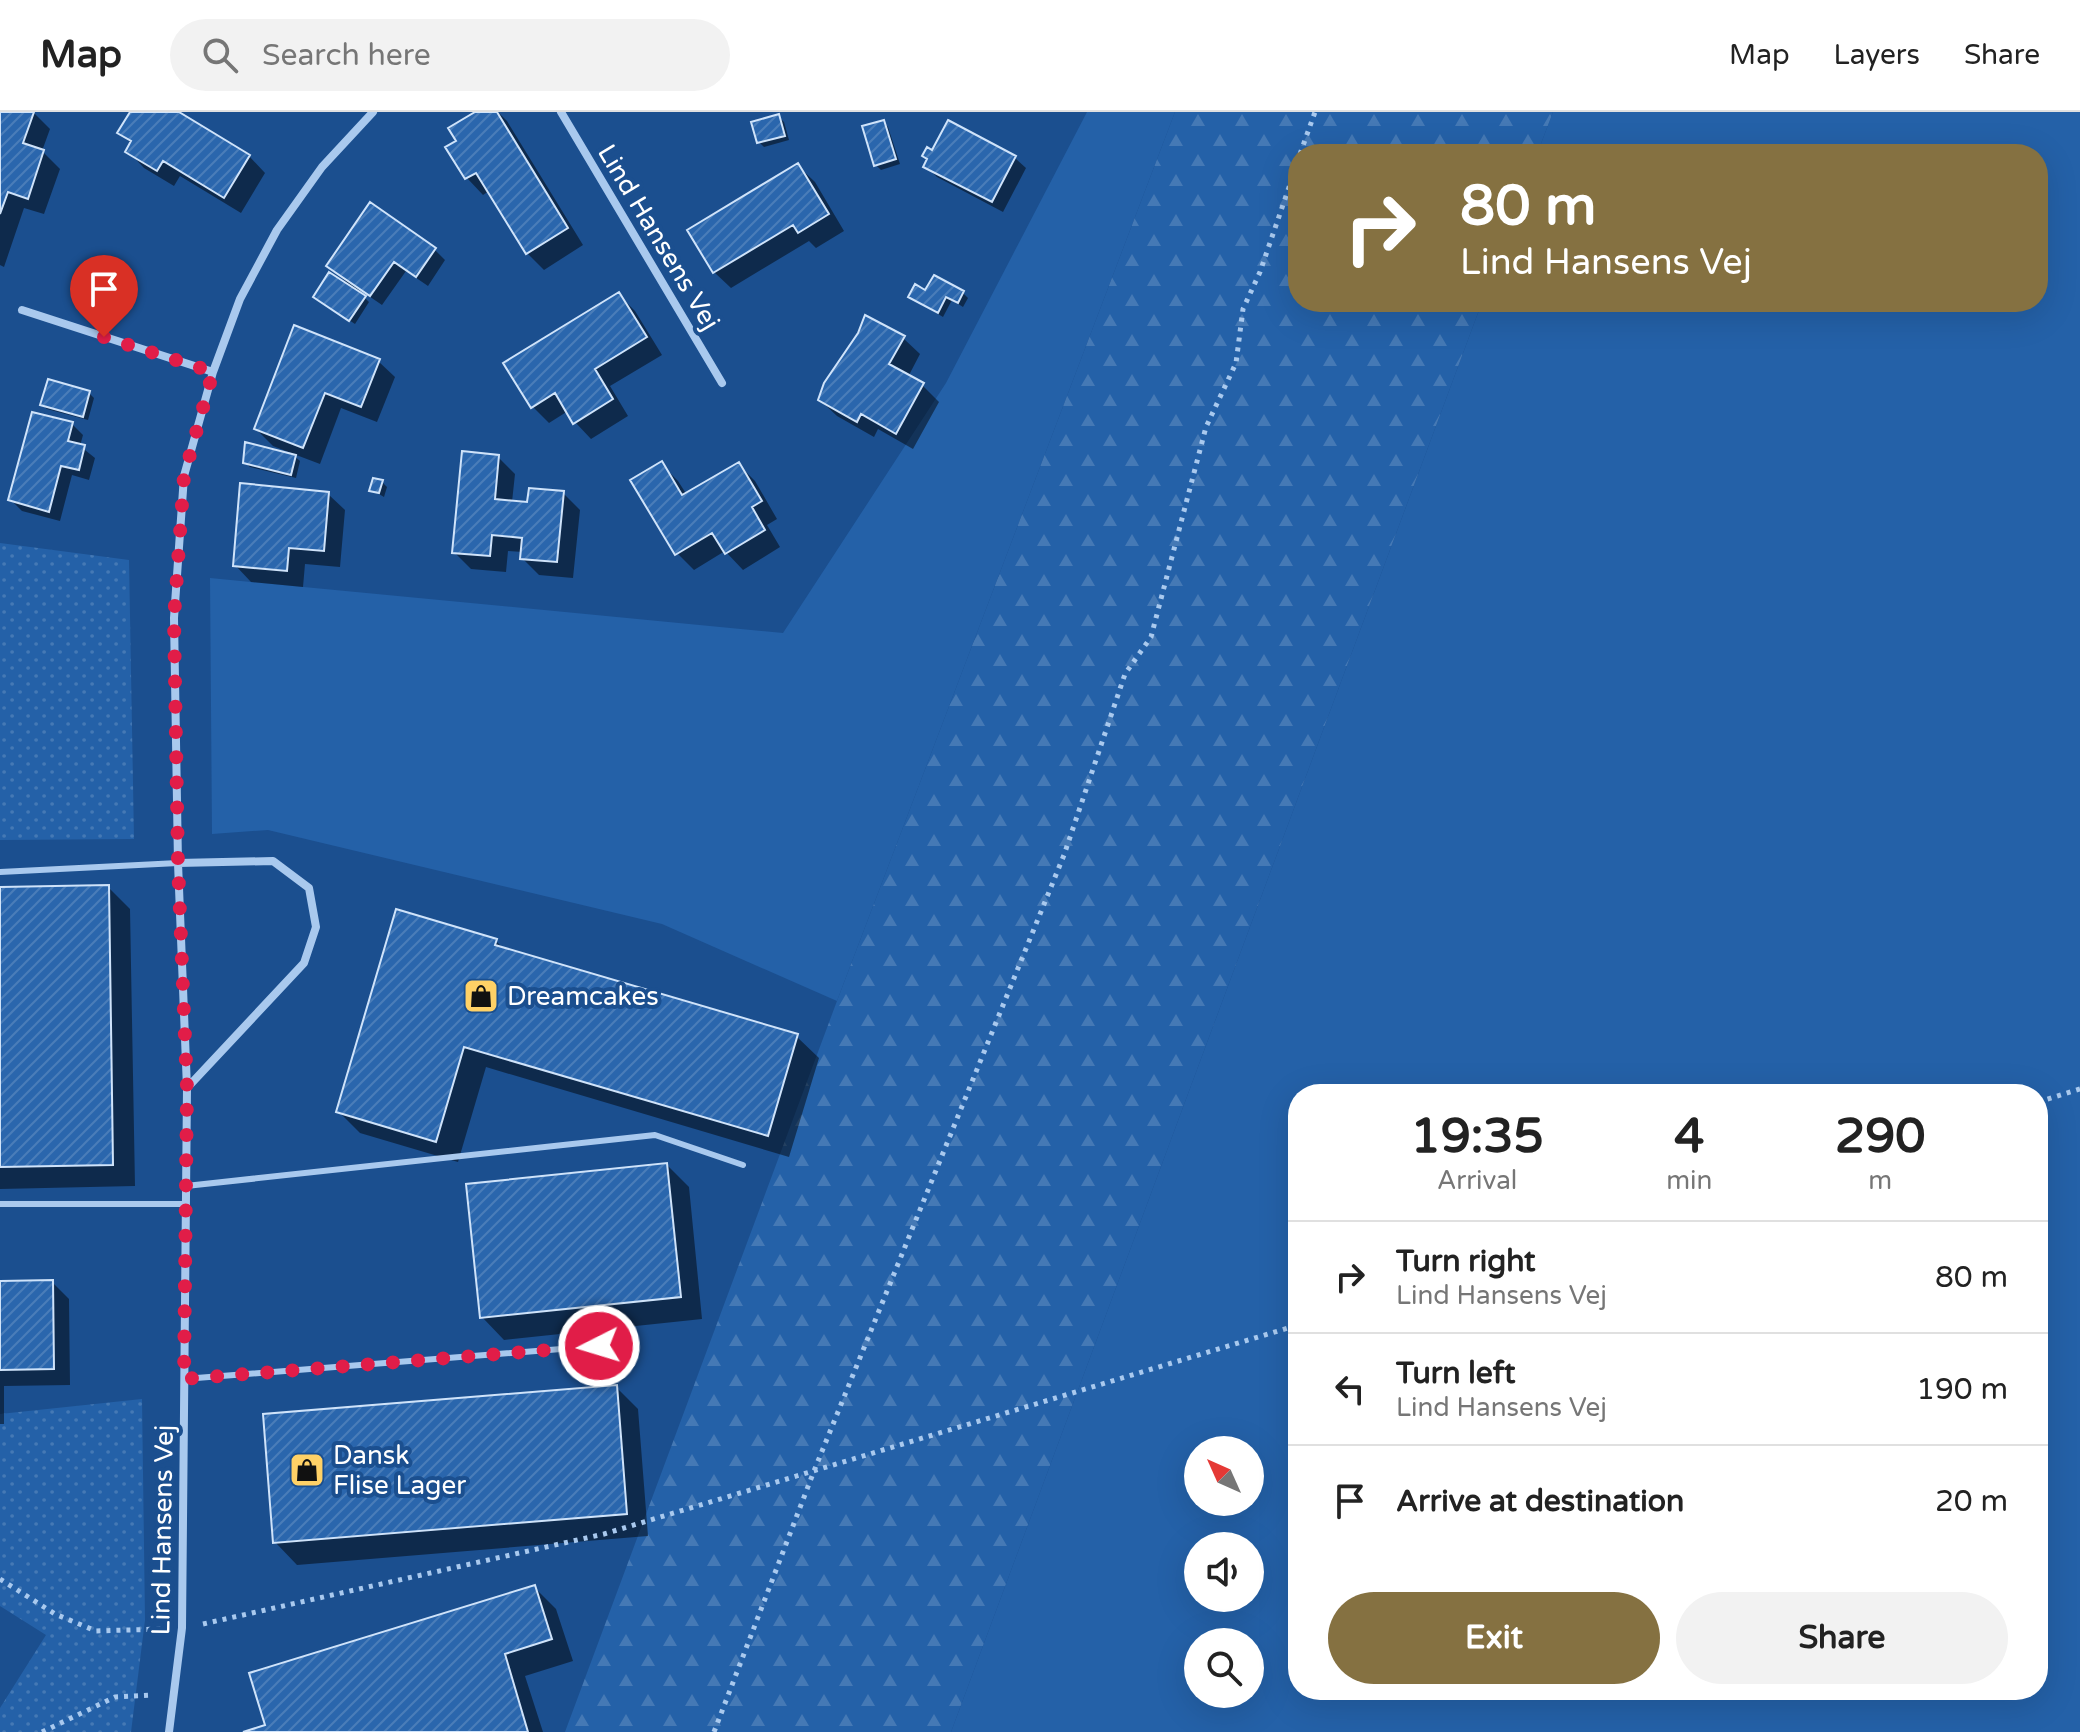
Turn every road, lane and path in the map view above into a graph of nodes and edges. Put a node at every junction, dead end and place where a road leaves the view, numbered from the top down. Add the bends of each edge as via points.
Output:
1 (373, 112) edge
2 (561, 112) edge
3 (1315, 112) edge
4 (1304, 144) edge
5 (1288, 190) edge
6 (22, 310) dead end
7 (213, 372) junction
8 (722, 383) dead end
9 (178, 863) junction
10 (0, 872) edge
11 (187, 1088) junction
12 (2080, 1089) edge
13 (2048, 1099) edge
14 (743, 1165) dead end
15 (186, 1186) junction
16 (0, 1204) edge
17 (186, 1204) junction
18 (1288, 1328) edge
19 (599, 1346) dead end
20 (184, 1379) junction
21 (814, 1471) junction
22 (0, 1579) edge
23 (182, 1628) junction
24 (175, 1694) junction
25 (42, 1732) edge
26 (169, 1732) edge
27 (714, 1732) edge

1 - 7 street, Lind Hansens Vej via 322,167 277,230 240,299
2 - 8 street, Lind Hansens Vej
3 - 4 path
5 - 21 path via 1243,309 1236,363 1206,427 1151,637 1125,674 1064,855
6 - 7 street
7 - 9 street, Lind Hansens Vej via 184,476 174,618
9 - 10 lane
9 - 11 street, Lind Hansens Vej
9 - 11 street via 273,861 309,888 316,927 304,963
11 - 15 street, Lind Hansens Vej
12 - 13 path
14 - 15 lane via 655,1135
15 - 17 street, Lind Hansens Vej
16 - 17 lane
17 - 20 street, Lind Hansens Vej
18 - 21 path
19 - 20 lane
20 - 23 street, Lind Hansens Vej
21 - 23 path via 604,1534
21 - 27 path
22 - 23 path via 55,1614 96,1631
23 - 24 street, Lind Hansens Vej
24 - 25 path via 115,1697
24 - 26 street, Lind Hansens Vej

